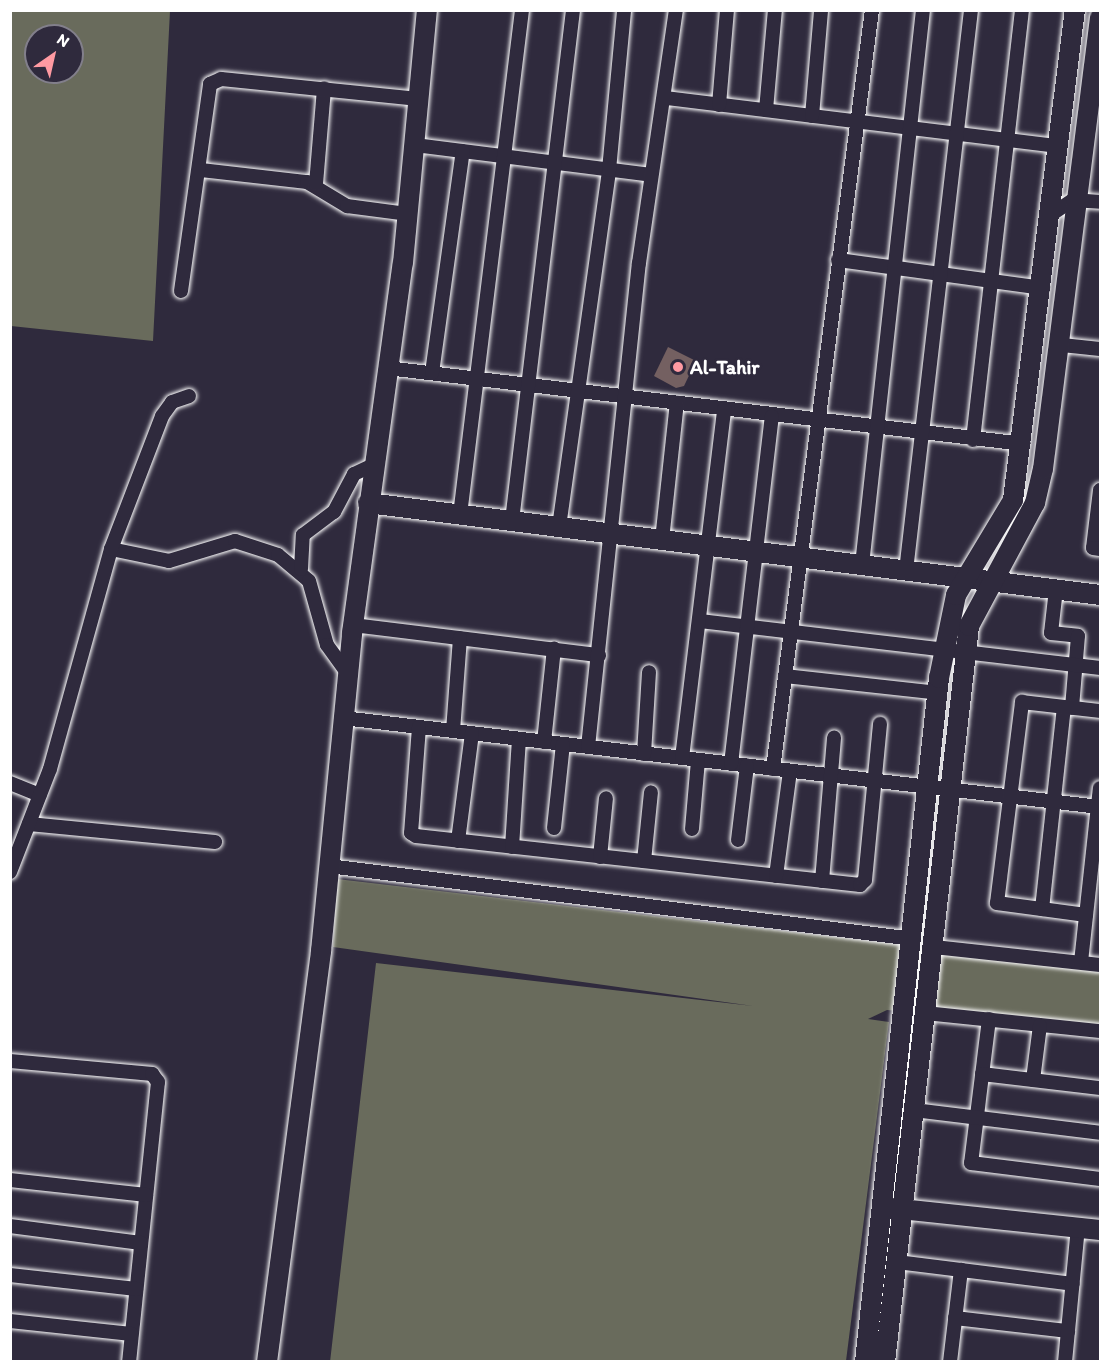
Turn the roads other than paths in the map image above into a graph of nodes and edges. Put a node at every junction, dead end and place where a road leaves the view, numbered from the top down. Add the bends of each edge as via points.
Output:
1 (427, 10) edge
2 (522, 10) edge
3 (573, 10) edge
4 (624, 10) edge
5 (676, 10) edge
6 (727, 10) edge
7 (775, 10) edge
8 (821, 10) edge
9 (872, 10) edge
10 (922, 10) edge
11 (971, 10) edge
12 (1022, 10) edge
13 (1075, 10) edge
14 (1101, 18) edge
15 (1097, 69) edge
16 (324, 88) junction
17 (666, 98) junction
18 (419, 99) junction
19 (719, 105) junction
20 (766, 110) junction
21 (812, 116) junction
22 (858, 121) junction
23 (909, 128) junction
24 (957, 134) junction
25 (1007, 140) junction
26 (415, 146) junction
27 (1059, 146) junction
28 (463, 151) junction
29 (505, 157) junction
30 (556, 163) junction
31 (201, 170) junction
32 (609, 170) junction
33 (651, 175) junction
34 (316, 184) junction
35 (1079, 199) junction
36 (1101, 202) edge
37 (408, 214) junction
38 (1052, 214) junction
39 (838, 260) junction
40 (894, 267) junction
41 (940, 274) junction
42 (991, 281) junction
43 (1043, 288) junction
44 (181, 291) dead end
45 (1062, 345) junction
46 (1101, 350) edge
47 (387, 368) junction
48 (432, 373) junction
49 (477, 378) junction
50 (531, 384) junction
51 (578, 389) junction
52 (624, 395) junction
53 (189, 396) dead end
54 (678, 403) junction
55 (723, 409) junction
56 (772, 416) junction
57 (817, 422) junction
58 (875, 430) junction
59 (921, 434) junction
60 (973, 440) junction
61 (1023, 444) junction
62 (373, 465) junction
63 (1101, 490) edge
64 (368, 503) junction
65 (460, 515) junction
66 (512, 521) junction
67 (559, 527) junction
68 (612, 534) junction
69 (662, 540) junction
70 (710, 546) junction
71 (111, 549) junction
72 (1101, 549) edge
73 (758, 552) junction
74 (801, 558) junction
75 (862, 565) junction
76 (301, 569) junction
77 (906, 571) junction
78 (970, 579) junction
79 (994, 582) junction
80 (1056, 590) junction
81 (1101, 595) edge
82 (700, 621) junction
83 (353, 625) junction
84 (749, 627) junction
85 (791, 632) junction
86 (460, 638) junction
87 (554, 649) junction
88 (944, 650) junction
89 (965, 653) junction
90 (599, 655) junction
91 (1075, 665) junction
92 (1101, 668) edge
93 (649, 672) dead end
94 (348, 674) junction
95 (785, 676) junction
96 (938, 693) junction
97 (1068, 707) junction
98 (1101, 711) edge
99 (343, 718) junction
100 (880, 724) dead end
101 (419, 727) junction
102 (453, 731) junction
103 (472, 733) junction
104 (834, 738) dead end
105 (519, 739) junction
106 (544, 742) junction
107 (563, 744) junction
108 (588, 747) junction
109 (644, 754) junction
110 (682, 758) junction
111 (698, 760) junction
112 (731, 764) junction
113 (747, 766) junction
114 (773, 769) junction
115 (790, 771) junction
116 (830, 776) junction
117 (878, 781) junction
118 (10, 783) edge
119 (939, 788) junction
120 (1101, 789) edge
121 (651, 792) dead end
122 (40, 795) junction
123 (1010, 797) junction
124 (606, 798) dead end
125 (1054, 802) junction
126 (1100, 807) edge
127 (554, 828) dead end
128 (10, 829) edge
129 (27, 829) junction
130 (692, 829) dead end
131 (738, 840) dead end
132 (458, 841) junction
133 (216, 842) dead end
134 (512, 847) junction
135 (600, 856) junction
136 (644, 861) junction
137 (328, 866) junction
138 (10, 872) edge
139 (776, 876) junction
140 (822, 880) junction
141 (1042, 909) junction
142 (1086, 915) junction
143 (913, 939) junction
144 (934, 947) junction
145 (1081, 962) junction
146 (1101, 964) edge
147 (925, 1012) junction
148 (988, 1019) junction
149 (1040, 1025) junction
150 (1101, 1031) edge
151 (10, 1061) edge
152 (982, 1074) junction
153 (1033, 1080) junction
154 (1101, 1088) edge
155 (914, 1110) junction
156 (976, 1118) junction
157 (1101, 1133) edge
158 (1101, 1179) edge
159 (10, 1180) edge
160 (146, 1196) junction
161 (881, 1206) junction
162 (903, 1209) junction
163 (10, 1226) edge
164 (1078, 1228) junction
165 (1101, 1230) edge
166 (141, 1243) junction
167 (897, 1262) junction
168 (961, 1270) junction
169 (10, 1275) edge
170 (1073, 1284) junction
171 (136, 1289) junction
172 (955, 1317) junction
173 (10, 1321) edge
174 (1068, 1331) junction
175 (132, 1334) junction
176 (129, 1362) edge
177 (267, 1362) edge
178 (865, 1362) edge
179 (885, 1362) edge
180 (950, 1362) edge
181 (1065, 1362) edge

1 - 18 main road
2 - 29 street
3 - 30 street
4 - 32 street
5 - 17 street
6 - 19 street
7 - 20 street
8 - 21 street
9 - 22 street
10 - 23 street
11 - 24 street
12 - 25 street
13 - 27 main road
14 - 15 main road
15 - 35 main road
16 - 18 street
16 - 31 street via 215,81 208,91
16 - 34 street
17 - 19 street
17 - 33 street
18 - 26 main road
19 - 20 street
20 - 21 street
21 - 22 street
22 - 23 street
22 - 39 street
23 - 24 street
23 - 40 street
24 - 25 street
24 - 41 street
25 - 27 street
25 - 42 street
26 - 28 street
26 - 37 main road
27 - 38 main road
28 - 29 street
28 - 48 street
29 - 30 street
29 - 49 street
30 - 32 street
30 - 50 street
31 - 34 street
31 - 44 street
32 - 33 street
32 - 51 street
33 - 52 street
34 - 37 street via 347,206
35 - 36 street
35 - 38 street
35 - 45 main road
37 - 47 main road
38 - 43 main road
39 - 40 street
39 - 57 street
40 - 41 street
40 - 58 street
41 - 42 street
41 - 59 street
42 - 43 street
42 - 60 street
43 - 61 main road
45 - 46 street
45 - 79 main road via 1035,503
47 - 48 street
47 - 62 main road
48 - 49 street
49 - 50 street
49 - 65 street
50 - 51 street
50 - 66 street
51 - 52 street
51 - 67 street
52 - 54 street
52 - 68 street
53 - 71 street via 172,402 162,416
54 - 55 street
54 - 69 street
55 - 56 street
55 - 70 street
56 - 57 street
56 - 73 street
57 - 58 street
57 - 74 street
58 - 59 street
58 - 75 street
59 - 60 street
59 - 77 street
60 - 61 street
61 - 78 main road via 1012,500
62 - 64 main road
62 - 76 street via 354,474 334,512 303,535
63 - 72 street via 1093,548
64 - 65 main road
64 - 83 main road
65 - 66 main road
66 - 67 main road
67 - 68 main road
68 - 69 main road
68 - 90 street
69 - 70 main road
70 - 73 main road
70 - 82 street
71 - 76 street via 162,562 235,541 257,545
71 - 122 street
73 - 74 main road
73 - 84 street
74 - 75 main road
74 - 85 street
75 - 77 main road
76 - 94 street via 327,645
77 - 78 main road
78 - 79 main road
78 - 88 main road via 956,595
79 - 80 main road
79 - 89 main road via 969,626
80 - 81 main road
80 - 91 street via 1051,633 1078,636
82 - 84 street
82 - 110 street
83 - 86 street
83 - 94 main road
84 - 85 street
84 - 112 street
85 - 88 street
85 - 95 street
86 - 87 street
86 - 102 street
87 - 90 street
87 - 106 street
88 - 89 street
88 - 96 main road
89 - 91 street
89 - 119 main road
90 - 108 street
91 - 92 street
91 - 97 street
93 - 109 street
94 - 99 main road
95 - 96 street
95 - 114 street
96 - 119 main road
97 - 98 street
97 - 123 street via 1022,702
97 - 125 street
99 - 101 street
99 - 137 main road
100 - 117 street
101 - 102 street
101 - 132 street via 411,833
102 - 103 street
103 - 105 street
103 - 132 street
104 - 116 street
105 - 106 street
105 - 134 street
106 - 107 street
107 - 108 street
107 - 127 street
108 - 109 street
109 - 110 street
110 - 111 street
111 - 112 street
111 - 130 street
112 - 113 street
113 - 114 street
113 - 131 street
114 - 115 street
115 - 116 street
115 - 139 street
116 - 117 street
116 - 140 street
117 - 119 street
117 - 140 street via 865,880
118 - 122 street
119 - 123 street
119 - 143 main road
119 - 144 main road
120 - 126 street
121 - 136 street
122 - 129 street
123 - 125 street
123 - 141 street via 997,903
124 - 135 street
125 - 126 street
125 - 141 street
126 - 142 street
128 - 129 street
129 - 133 street
129 - 138 street
132 - 134 street
134 - 135 street
135 - 136 street
136 - 139 street
137 - 143 street
137 - 177 main road
139 - 140 street
141 - 142 street
142 - 145 street
143 - 161 main road
144 - 145 street
144 - 147 main road
145 - 146 street
147 - 148 street
147 - 155 main road
148 - 149 street
148 - 152 street
149 - 150 street
149 - 153 street
151 - 160 street via 152,1074 158,1082
152 - 153 street
152 - 156 street
153 - 154 street
155 - 156 street
155 - 162 main road
156 - 157 street
156 - 158 street via 971,1163
159 - 160 street
160 - 166 street
161 - 162 main road
161 - 178 main road
162 - 164 main road
162 - 167 main road
163 - 166 street
164 - 165 main road
164 - 170 street
166 - 171 street
167 - 168 street
167 - 179 main road
168 - 170 street
168 - 172 street
169 - 171 street
170 - 174 street
171 - 175 street
172 - 174 street
172 - 180 street
173 - 175 street
174 - 181 street
175 - 176 street

